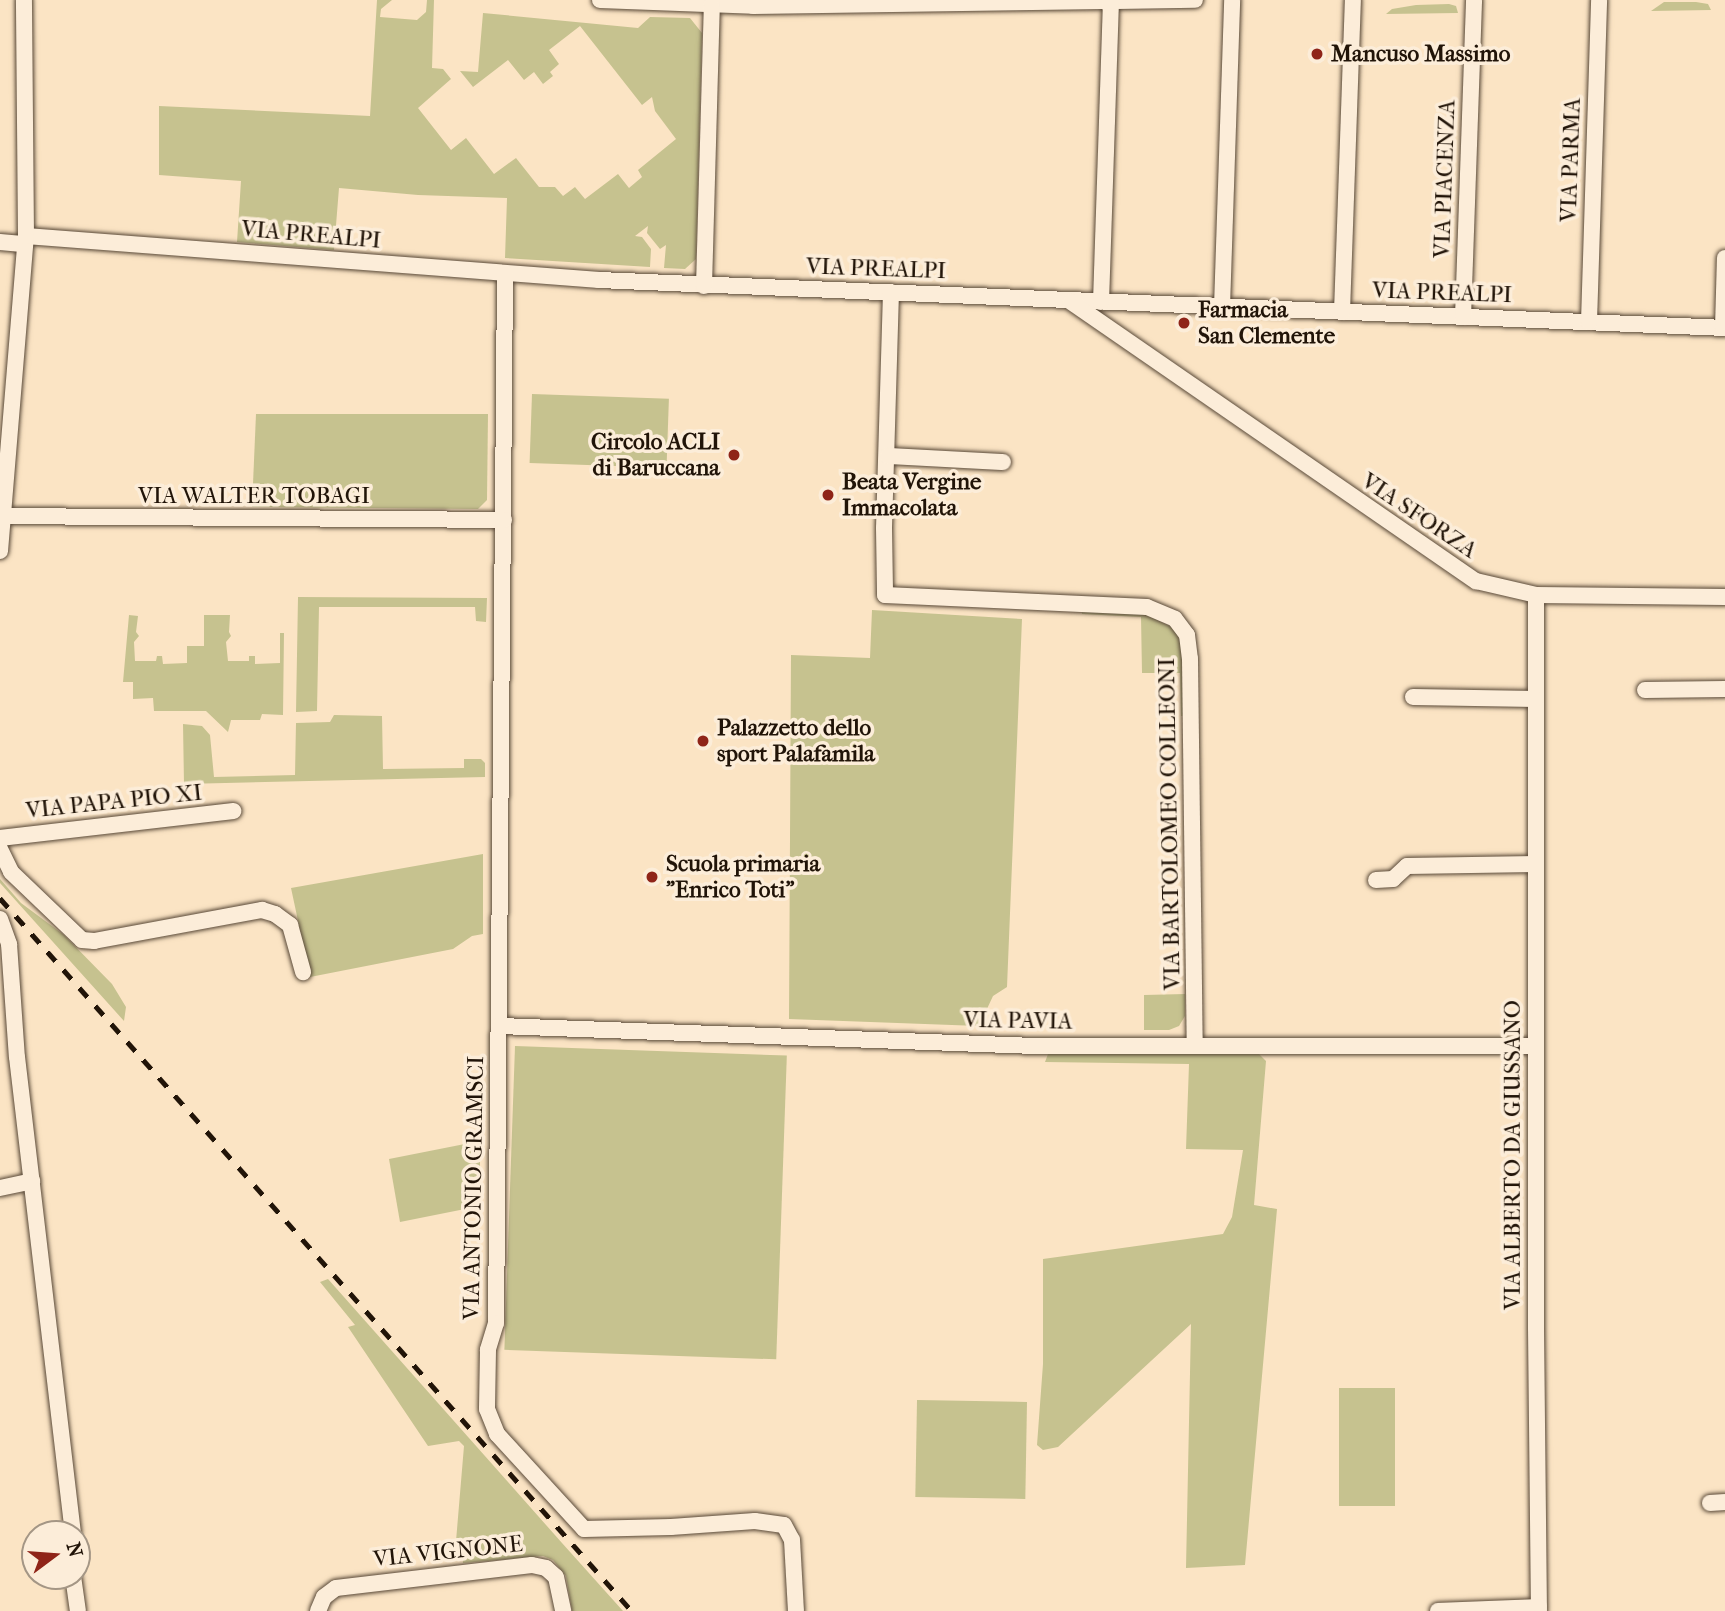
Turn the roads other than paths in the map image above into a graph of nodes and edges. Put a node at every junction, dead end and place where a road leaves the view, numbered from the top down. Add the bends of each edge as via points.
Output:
1 (24, 0) edge
2 (600, 0) edge
3 (1195, 0) edge
4 (1232, 0) edge
5 (1353, 0) edge
6 (1474, 0) edge
7 (1599, 0) edge
8 (1073, 1) edge
9 (1111, 1) edge
10 (712, 6) junction
11 (25, 240) junction
12 (0, 242) edge
13 (1725, 258) edge
14 (505, 274) junction
15 (704, 286) junction
16 (891, 292) junction
17 (1070, 302) junction
18 (1101, 302) junction
19 (1119, 303) junction
20 (1222, 307) junction
21 (1342, 312) junction
22 (1463, 317) junction
23 (1588, 322) junction
24 (1724, 328) edge
25 (1130, 343) junction
26 (888, 456) junction
27 (1003, 462) dead end
28 (2, 516) edge
29 (504, 520) junction
30 (0, 551) edge
31 (1536, 595) junction
32 (1725, 597) edge
33 (1725, 689) edge
34 (1645, 690) dead end
35 (1413, 697) dead end
36 (1536, 699) junction
37 (233, 811) dead end
38 (0, 838) edge
39 (0, 849) edge
40 (1536, 864) junction
41 (1376, 880) dead end
42 (0, 919) edge
43 (303, 972) dead end
44 (500, 1026) junction
45 (1536, 1045) junction
46 (1195, 1046) junction
47 (32, 1181) junction
48 (0, 1188) edge
49 (71, 1520) edge
50 (75, 1590) edge
51 (1539, 1609) edge
52 (78, 1611) edge
53 (318, 1611) edge
54 (563, 1611) edge
55 (796, 1611) edge
56 (1437, 1611) edge

1 - 11 street
2 - 10 street
3 - 9 street
4 - 20 street
5 - 21 street
6 - 22 street, VIA PIACENZA
7 - 23 street, VIA PARMA
8 - 9 street
8 - 10 street
9 - 18 street
10 - 15 street
11 - 12 street, VIA PREALPI
11 - 14 street, VIA PREALPI
11 - 28 street
13 - 24 street
14 - 15 street, VIA PREALPI
14 - 29 street, VIA ANTONIO GRAMSCI
15 - 16 street, VIA PREALPI
16 - 17 street, VIA PREALPI
16 - 26 street, VIA BARTOLOMEO COLLEONI
17 - 18 street, VIA PREALPI
17 - 25 street, VIA SFORZA
18 - 19 street, VIA PREALPI
19 - 20 street, VIA PREALPI
19 - 25 street via 1118,323
20 - 21 street, VIA PREALPI
21 - 22 street, VIA PREALPI
22 - 23 street, VIA PREALPI
23 - 24 street, VIA PREALPI
25 - 31 street, VIA SFORZA via 1458,573 1491,587
26 - 27 street
26 - 46 street, VIA BARTOLOMEO COLLEONI via 885,595 1147,607 1175,619 1185,631 1191,659
28 - 29 street, VIA WALTER TOBAGI
28 - 30 street
29 - 44 street, VIA ANTONIO GRAMSCI
31 - 32 street, VIA SFORZA
31 - 36 street, VIA ALBERTO DA GIUSSANO
33 - 34 street
35 - 36 street
36 - 40 street, VIA ALBERTO DA GIUSSANO
37 - 38 street, VIA PAPA PIO XI
39 - 43 street via 11,872 82,940 262,910 290,925
40 - 41 street via 1407,866 1393,879
40 - 45 street, VIA ALBERTO DA GIUSSANO
42 - 47 street via 9,944
44 - 46 street, VIA PAVIA via 1036,1046
44 - 55 street, VIA ANTONIO GRAMSCI via 496,1323 488,1350 485,1390 492,1426 584,1529 755,1521 784,1525 792,1540
45 - 46 street, VIA PAVIA
45 - 51 street, VIA ALBERTO DA GIUSSANO
47 - 48 street
47 - 49 street
50 - 52 street
51 - 56 street
53 - 54 street, VIA VIGNONE via 324,1597 336,1588 532,1565 546,1568 556,1577

